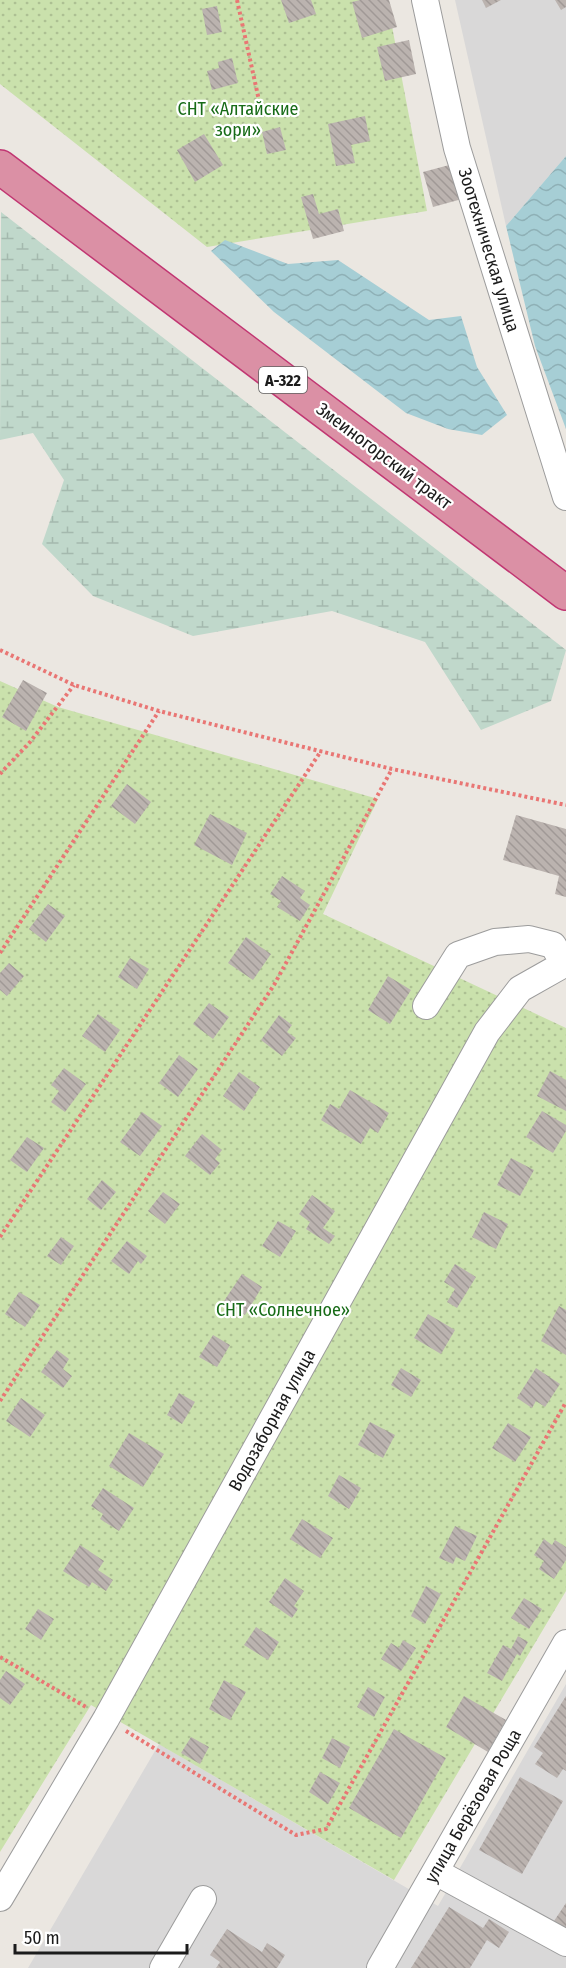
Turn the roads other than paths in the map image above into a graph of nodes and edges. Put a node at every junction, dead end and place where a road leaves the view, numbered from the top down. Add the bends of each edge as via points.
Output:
1 (426, 0) edge
2 (0, 168) edge
3 (566, 497) edge
4 (566, 593) edge
5 (565, 963) edge
6 (426, 1006) dead end
7 (566, 1643) edge
8 (436, 1872) junction
9 (0, 1898) edge
10 (203, 1899) dead end
11 (566, 1943) edge
12 (163, 1968) edge
13 (380, 1968) edge

1 - 3 street, Зоотехническая улица via 457,148
2 - 4 highway, Змеиногорский тракт / А-322
5 - 6 street via 553,945 529,939 495,942 458,955
5 - 9 street, Водозаборная улица via 520,989 487,1032 106,1719
7 - 8 street, улица Берёзовая Роща
8 - 11 street
8 - 13 street, улица Берёзовая Роща
10 - 12 street

